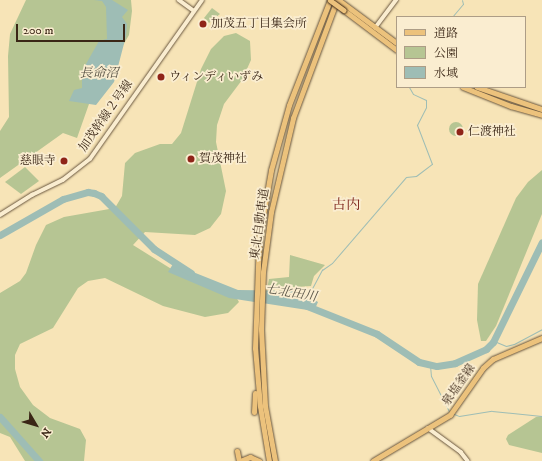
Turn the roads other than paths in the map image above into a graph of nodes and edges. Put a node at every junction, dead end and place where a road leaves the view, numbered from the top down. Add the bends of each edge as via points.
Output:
1 (180, 0) edge
2 (202, 0) edge
3 (330, 0) edge
4 (338, 0) edge
5 (396, 0) edge
6 (193, 10) junction
7 (374, 29) junction
8 (396, 42) edge
9 (396, 49) edge
10 (466, 88) edge
11 (480, 88) edge
12 (542, 109) edge
13 (542, 115) edge
14 (0, 215) edge
15 (260, 271) junction
16 (542, 338) edge
17 (256, 348) junction
18 (254, 412) dead end
19 (428, 428) junction
20 (237, 451) dead end
21 (238, 460) edge
22 (259, 461) edge
23 (269, 461) edge
24 (275, 461) edge
25 (373, 461) edge
26 (468, 461) edge

1 - 6 street
2 - 6 street, 加茂幹線２号線
3 - 7 main road, bridge
3 - 15 highway, 東北自動車道 via 279,139 265,199
4 - 7 main road
4 - 15 highway, 東北自動車道 via 288,135
5 - 7 street
6 - 14 street, 加茂幹線２号線 via 90,159 63,180
7 - 8 main road
7 - 9 main road
10 - 13 main road
11 - 12 main road
15 - 17 highway, 東北自動車道 via 255,327
15 - 24 highway, 東北自動車道 via 265,406
16 - 19 main road, 泉塩釜線 via 487,363 452,414
17 - 18 highway
17 - 23 highway, 東北自動車道 via 260,406
19 - 25 main road, 泉塩釜線
19 - 26 street via 461,452
20 - 21 highway
21 - 22 highway via 250,457

